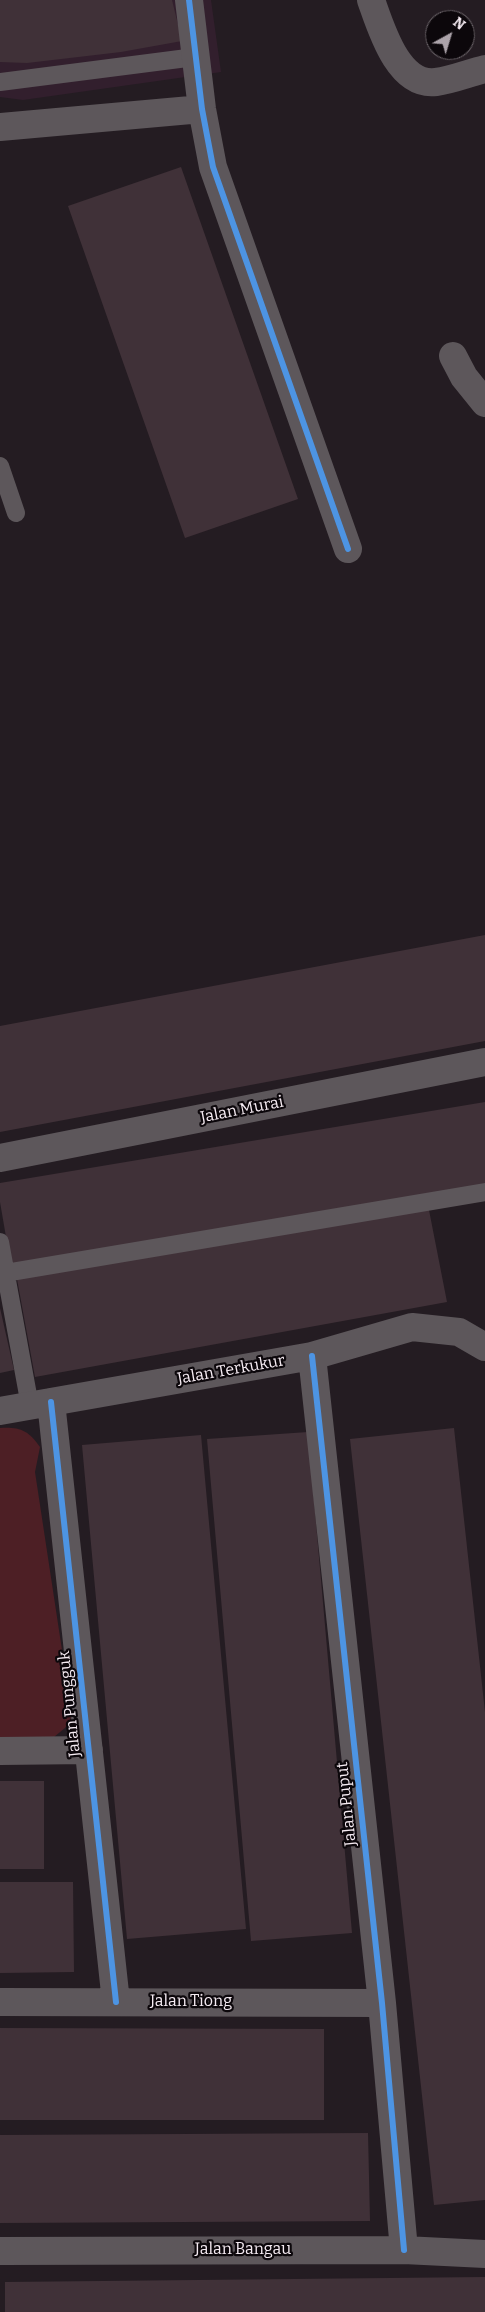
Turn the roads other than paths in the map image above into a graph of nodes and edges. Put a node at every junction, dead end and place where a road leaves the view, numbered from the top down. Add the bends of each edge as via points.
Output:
1 (189, 0) edge
2 (371, 0) edge
3 (195, 57) junction
4 (485, 69) edge
5 (0, 82) edge
6 (202, 109) junction
7 (0, 127) edge
8 (453, 356) dead end
9 (485, 403) edge
10 (0, 466) edge
11 (16, 514) dead end
12 (348, 549) dead end
13 (485, 1062) edge
14 (0, 1158) edge
15 (485, 1192) edge
16 (0, 1242) edge
17 (3, 1273) edge
18 (485, 1347) edge
19 (312, 1356) junction
20 (40, 1404) junction
21 (0, 1411) edge
22 (89, 1750) junction
23 (0, 1751) edge
24 (0, 2002) edge
25 (116, 2002) junction
26 (382, 2003) junction
27 (404, 2250) junction
28 (0, 2251) edge
29 (485, 2254) edge

1 - 3 street
2 - 4 street via 395,56 407,72 420,81 435,82
3 - 5 lane
3 - 6 street
6 - 7 street
6 - 12 street via 213,167
8 - 9 street via 464,378
10 - 11 lane
13 - 14 street, Jalan Murai
15 - 17 lane
16 - 17 lane
17 - 20 lane
18 - 19 street, Jalan Terkukur via 460,1332 412,1327
19 - 20 street, Jalan Terkukur
19 - 26 street, Jalan Puput
20 - 21 street, Jalan Terkukur
20 - 22 street, Jalan Pungguk
22 - 23 street
22 - 25 street, Jalan Pungguk
24 - 25 street, Jalan Tiong
25 - 26 street, Jalan Tiong
26 - 27 street, Jalan Puput
27 - 28 street, Jalan Bangau
27 - 29 street, Jalan Bangau

